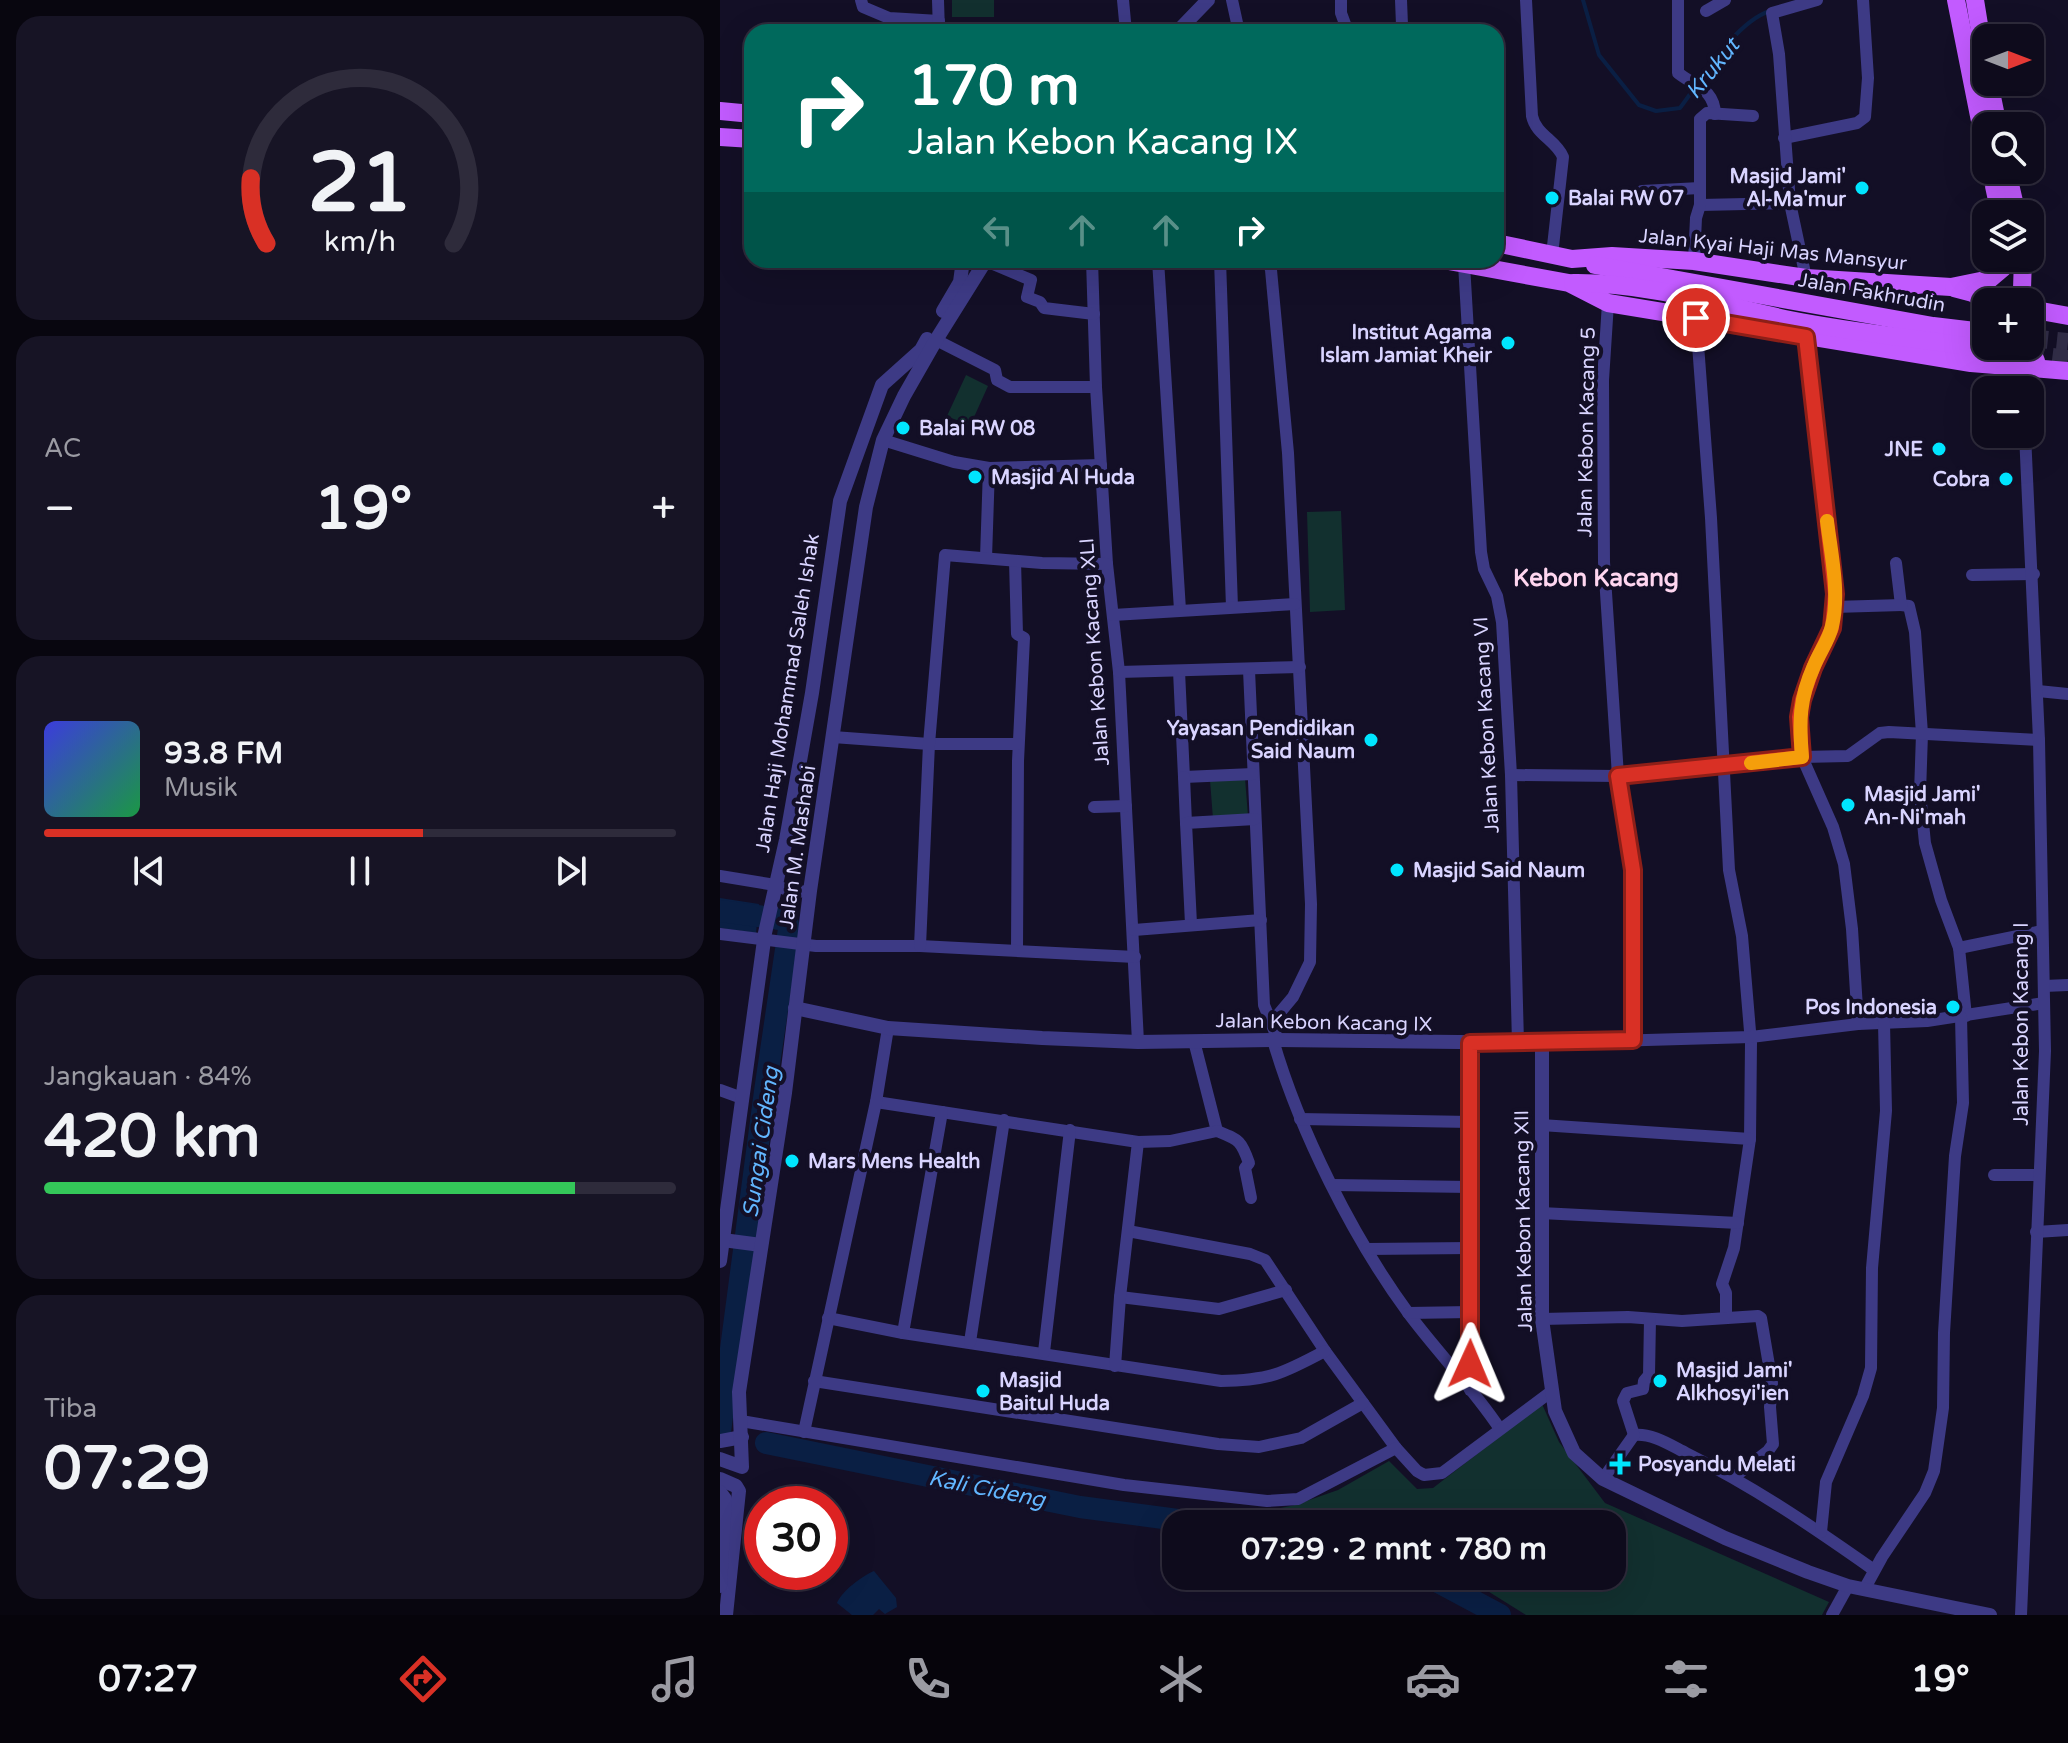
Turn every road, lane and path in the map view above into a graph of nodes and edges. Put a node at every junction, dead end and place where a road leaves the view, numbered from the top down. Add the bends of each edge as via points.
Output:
1 (861, 0) edge
2 (938, 0) edge
3 (1123, 0) edge
4 (1208, 0) edge
5 (1232, 0) edge
6 (1341, 0) edge
7 (1401, 0) edge
8 (1526, 0) edge
9 (1678, 0) edge
10 (1725, 0) edge
11 (1817, 0) edge
12 (1863, 0) edge
13 (1956, 0) edge
14 (1975, 0) edge
15 (1706, 11) dead end
16 (926, 24) edge
17 (939, 24) edge
18 (1125, 24) edge
19 (1185, 24) edge
20 (1237, 24) edge
21 (1345, 24) edge
22 (1402, 24) edge
23 (1979, 24) edge
24 (720, 111) edge
25 (1986, 112) edge
26 (744, 113) edge
27 (1715, 114) junction
28 (1753, 116) dead end
29 (720, 137) edge
30 (744, 138) edge
31 (1784, 138) junction
32 (1700, 188) junction
33 (1642, 191) dead end
34 (2001, 200) edge
35 (2010, 200) edge
36 (1790, 203) junction
37 (1700, 205) junction
38 (1504, 245) edge
39 (1552, 255) junction
40 (1572, 259) junction
41 (1694, 261) junction
42 (962, 268) edge
43 (982, 268) edge
44 (1003, 268) edge
45 (1092, 268) edge
46 (1159, 268) edge
47 (1220, 268) edge
48 (1270, 268) edge
49 (1464, 268) edge
50 (1486, 268) edge
51 (1998, 272) edge
52 (1806, 278) junction
53 (1569, 283) junction
54 (1957, 289) junction
55 (1972, 294) edge
56 (1608, 303) junction
57 (2044, 312) edge
58 (1094, 314) junction
59 (2068, 316) edge
60 (1696, 318) junction
61 (1806, 337) junction
62 (936, 340) junction
63 (1972, 346) tunnel mouth
64 (1972, 349) tunnel mouth
65 (1972, 350) tunnel mouth
66 (2031, 360) edge
67 (2068, 371) edge
68 (1096, 387) junction
69 (883, 440) junction
70 (2026, 448) edge
71 (1101, 465) junction
72 (989, 468) junction
73 (986, 558) junction
74 (1015, 561) junction
75 (1896, 563) dead end
76 (1107, 564) junction
77 (2034, 574) junction
78 (1972, 575) dead end
79 (1295, 604) junction
80 (1902, 605) junction
81 (1232, 607) junction
82 (1834, 607) junction
83 (1180, 610) junction
84 (1113, 615) junction
85 (1300, 667) junction
86 (1249, 670) junction
87 (1179, 671) junction
88 (1119, 672) junction
89 (2038, 691) junction
90 (2068, 694) edge
91 (1922, 734) junction
92 (833, 737) junction
93 (2039, 740) junction
94 (929, 744) junction
95 (1018, 744) junction
96 (1802, 757) junction
97 (1725, 766) junction
98 (1253, 774) junction
99 (1511, 775) junction
100 (1618, 776) junction
101 (1184, 777) junction
102 (1126, 806) junction
103 (1094, 807) dead end
104 (1255, 819) junction
105 (1186, 823) junction
106 (720, 876) edge
107 (774, 890) junction
108 (810, 891) junction
109 (1261, 920) junction
110 (1191, 924) junction
111 (1134, 930) junction
112 (2042, 931) junction
113 (720, 934) edge
114 (766, 937) junction
115 (801, 944) junction
116 (920, 946) junction
117 (1959, 948) junction
118 (1017, 950) junction
119 (1135, 957) junction
120 (2068, 985) edge
121 (2044, 986) junction
122 (2044, 1003) junction
123 (795, 1008) junction
124 (1964, 1016) junction
125 (1272, 1022) junction
126 (1884, 1023) junction
127 (1858, 1024) junction
128 (888, 1028) junction
129 (1751, 1037) junction
130 (1275, 1040) junction
131 (1633, 1040) junction
132 (1194, 1041) junction
133 (1138, 1042) junction
134 (1470, 1043) junction
135 (1518, 1043) junction
136 (1542, 1043) junction
137 (720, 1090) edge
138 (742, 1098) junction
139 (876, 1102) junction
140 (942, 1112) junction
141 (1300, 1119) junction
142 (1004, 1120) junction
143 (1471, 1122) junction
144 (1541, 1125) junction
145 (1070, 1130) junction
146 (1217, 1131) junction
147 (1750, 1139) junction
148 (1138, 1142) junction
149 (1994, 1175) dead end
150 (2038, 1175) junction
151 (1333, 1185) junction
152 (1470, 1187) junction
153 (1251, 1198) dead end
154 (1541, 1213) junction
155 (1738, 1223) junction
156 (2068, 1230) edge
157 (1128, 1231) junction
158 (2036, 1232) junction
159 (728, 1241) junction
160 (756, 1245) junction
161 (1470, 1248) junction
162 (1367, 1249) junction
163 (720, 1261) edge
164 (1286, 1290) junction
165 (1120, 1297) junction
166 (1471, 1312) junction
167 (1408, 1313) junction
168 (828, 1318) junction
169 (1726, 1318) junction
170 (1542, 1319) junction
171 (1650, 1319) junction
172 (903, 1333) junction
173 (970, 1342) junction
174 (1325, 1351) junction
175 (1044, 1352) junction
176 (1115, 1366) junction
177 (814, 1381) junction
178 (1470, 1390) junction
179 (1552, 1391) junction
180 (1363, 1403) junction
181 (741, 1421) junction
182 (1500, 1429) junction
183 (804, 1432) junction
184 (1634, 1435) junction
185 (742, 1437) junction
186 (720, 1441) edge
187 (1396, 1448) junction
188 (720, 1459) edge
189 (1734, 1477) junction
190 (720, 1479) edge
191 (1603, 1479) junction
192 (720, 1492) edge
193 (1821, 1532) junction
194 (1874, 1570) junction
195 (720, 1586) edge
196 (1848, 1586) junction
197 (1865, 1588) junction
198 (726, 1615) edge
199 (1832, 1615) edge
200 (1990, 1615) edge
201 (2021, 1615) edge

1 - 16 street via 863,7 882,17
2 - 17 street
3 - 18 street
4 - 19 street
5 - 20 street
6 - 21 street
7 - 22 street
8 - 39 street via 1534,126 1563,157
9 - 27 street via 1678,73 1708,92
10 - 15 street
11 - 31 street via 1772,13
12 - 31 street via 1865,117
13 - 25 main road
14 - 23 main road
24 - 26 main road
27 - 28 street
27 - 32 street via 1700,119
29 - 30 main road
31 - 36 street
32 - 33 street
32 - 37 street
34 - 35 main road via 2002,183
36 - 37 street
36 - 52 street
37 - 41 street
38 - 39 main road, Jalan Kyai Haji Mas Mansyur
39 - 40 main road, Jalan Kyai Haji Mas Mansyur
40 - 41 main road, Jalan Kyai Haji Mas Mansyur
40 - 63 main road, Jalan Fakhrudin via 1933,326
41 - 52 main road, Jalan Kyai Haji Mas Mansyur
42 - 107 street, Jalan Haji Mohammad Saleh Ishak via 960,282 921,350 882,385 840,501 814,681
43 - 62 street, Jalan M. Mashabi
44 - 58 street via 1031,280 1027,297 1043,307
45 - 58 street, Jalan Kebon Kacang XLI
46 - 83 street
47 - 81 street
48 - 79 street via 1288,453
49 - 99 street, Jalan Kebon Kacang VI via 1481,552 1502,622
50 - 53 main road
51 - 54 main road
52 - 54 main road, Jalan Kyai Haji Mas Mansyur
53 - 56 main road
53 - 64 main road, Jalan Fakhrudin via 1628,287
54 - 55 main road
56 - 60 main road
56 - 100 street, Jalan Kebon Kacang 5 via 1602,492
57 - 59 main road
58 - 68 street, Jalan Kebon Kacang XLI
60 - 61 main road
60 - 97 street
61 - 65 main road
61 - 82 street
62 - 68 street via 995,370 997,380 1010,387
62 - 69 street, Jalan M. Mashabi
66 - 67 main road, Jalan Fakhrudin
68 - 71 street, Jalan Kebon Kacang XLI
69 - 72 street
69 - 92 street, Jalan M. Mashabi via 866,507
70 - 77 street, Jalan Kebon Kacang I
71 - 72 street
71 - 76 street, Jalan Kebon Kacang XLI
72 - 73 street
73 - 74 street
73 - 94 street via 945,555
74 - 76 street
74 - 95 street via 1017,634 1024,638
75 - 80 street
76 - 84 street, Jalan Kebon Kacang XLI
77 - 78 street
77 - 89 street, Jalan Kebon Kacang I
79 - 81 street
79 - 85 street
80 - 82 street
80 - 91 street via 1909,606 1915,632
81 - 83 street
82 - 96 street via 1832,628 1802,700
83 - 84 street
84 - 88 street, Jalan Kebon Kacang XLI
85 - 86 street
85 - 125 street via 1310,962 1293,997
86 - 87 street
86 - 98 street
87 - 88 street
87 - 101 street
88 - 102 street, Jalan Kebon Kacang XLI
89 - 90 street
89 - 93 street, Jalan Kebon Kacang I
91 - 93 street
91 - 96 street via 1880,733 1848,756
91 - 117 street via 1925,843
92 - 94 street
92 - 108 street, Jalan M. Mashabi
93 - 112 street, Jalan Kebon Kacang I
94 - 95 street
94 - 116 street
95 - 118 street
96 - 97 street
96 - 127 street via 1844,864
97 - 100 street
97 - 129 street via 1729,870 1741,928
98 - 101 street
98 - 104 street
99 - 100 street
99 - 135 street, Jalan Kebon Kacang VI
100 - 131 street, Jalan Kebon Kacang 5 via 1633,870
101 - 105 street
102 - 103 street
102 - 111 street, Jalan Kebon Kacang XLI
104 - 105 street
104 - 109 street
105 - 110 street
106 - 107 street
107 - 108 street
107 - 114 street, Jalan Haji Mohammad Saleh Ishak
108 - 115 street, Jalan M. Mashabi
109 - 110 street
109 - 125 street via 1264,1005
110 - 111 street
111 - 119 street, Jalan Kebon Kacang XLI
112 - 117 street
112 - 121 street, Jalan Kebon Kacang I
113 - 114 street
114 - 115 street
114 - 138 street, Jalan Haji Mohammad Saleh Ishak
115 - 116 street
115 - 123 street, Jalan M. Mashabi
116 - 118 street
117 - 124 street
118 - 119 street
119 - 133 street, Jalan Kebon Kacang XLI
120 - 121 street
121 - 122 street, Jalan Kebon Kacang I
122 - 124 street, Jalan Kebon Kacang IX
122 - 150 street, Jalan Kebon Kacang I
123 - 128 street, Jalan Kebon Kacang IX
123 - 160 street, Jalan M. Mashabi
124 - 126 street, Jalan Kebon Kacang IX
124 - 194 street via 1943,1408 1934,1471
125 - 130 street
126 - 127 street, Jalan Kebon Kacang IX
126 - 193 street via 1886,1111 1872,1268 1871,1368 1829,1474
127 - 129 street, Jalan Kebon Kacang IX
128 - 133 street, Jalan Kebon Kacang IX
128 - 139 street
129 - 131 street, Jalan Kebon Kacang IX
129 - 147 street
130 - 132 street, Jalan Kebon Kacang IX
130 - 134 street, Jalan Kebon Kacang IX
130 - 141 street
131 - 136 street, Jalan Kebon Kacang IX
132 - 133 street, Jalan Kebon Kacang IX
132 - 146 street
134 - 135 street, Jalan Kebon Kacang IX
134 - 143 street
135 - 136 street, Jalan Kebon Kacang IX
136 - 144 street, Jalan Kebon Kacang XII
137 - 138 street
138 - 159 street, Jalan Haji Mohammad Saleh Ishak
139 - 140 street
139 - 168 street
140 - 142 street
140 - 172 street
141 - 143 street
141 - 151 street
142 - 145 street
142 - 173 street
143 - 152 street
144 - 147 street
144 - 154 street, Jalan Kebon Kacang XII
145 - 148 street
145 - 175 street
146 - 148 street
146 - 153 street via 1243,1145
147 - 155 street
148 - 157 street
149 - 150 street
150 - 158 street, Jalan Kebon Kacang I
151 - 152 street
151 - 162 street
152 - 161 street
154 - 155 street
154 - 170 street, Jalan Kebon Kacang XII
155 - 169 street via 1722,1284
156 - 158 street
157 - 164 street via 1250,1254 1265,1260
157 - 165 street
158 - 201 street, Jalan Kebon Kacang I
159 - 160 street
159 - 163 street, Jalan Haji Mohammad Saleh Ishak
160 - 181 street, Jalan M. Mashabi via 739,1392
161 - 162 street
161 - 166 street
162 - 167 street
164 - 165 street via 1219,1309
164 - 174 street
165 - 176 street
166 - 167 street
166 - 178 street
167 - 178 street
168 - 172 street
168 - 177 street
169 - 171 street
169 - 189 street via 1761,1318 1772,1383 1773,1444
170 - 171 street
170 - 179 street, Jalan Kebon Kacang XII
171 - 184 street via 1649,1375 1643,1389 1627,1393 1623,1401
172 - 173 street
173 - 175 street
174 - 176 street via 1281,1375 1253,1380 1221,1381
174 - 180 street
175 - 176 street
177 - 180 street via 1259,1447 1301,1438
177 - 183 street
178 - 182 street
179 - 182 street
179 - 191 street, Jalan Kebon Kacang XII via 1568,1443
180 - 187 street
181 - 183 street
181 - 185 street, Jalan M. Mashabi
182 - 187 street via 1436,1475 1417,1471
183 - 187 street via 1124,1485 1267,1501 1298,1499
184 - 189 street via 1652,1437
184 - 191 street
185 - 186 street
185 - 188 street, Jalan M. Mashabi via 742,1467
189 - 193 street
190 - 198 street via 739,1491
191 - 196 street via 1725,1538
192 - 195 street via 725,1499
193 - 194 street
194 - 197 street
196 - 197 street
196 - 199 street
197 - 200 street

